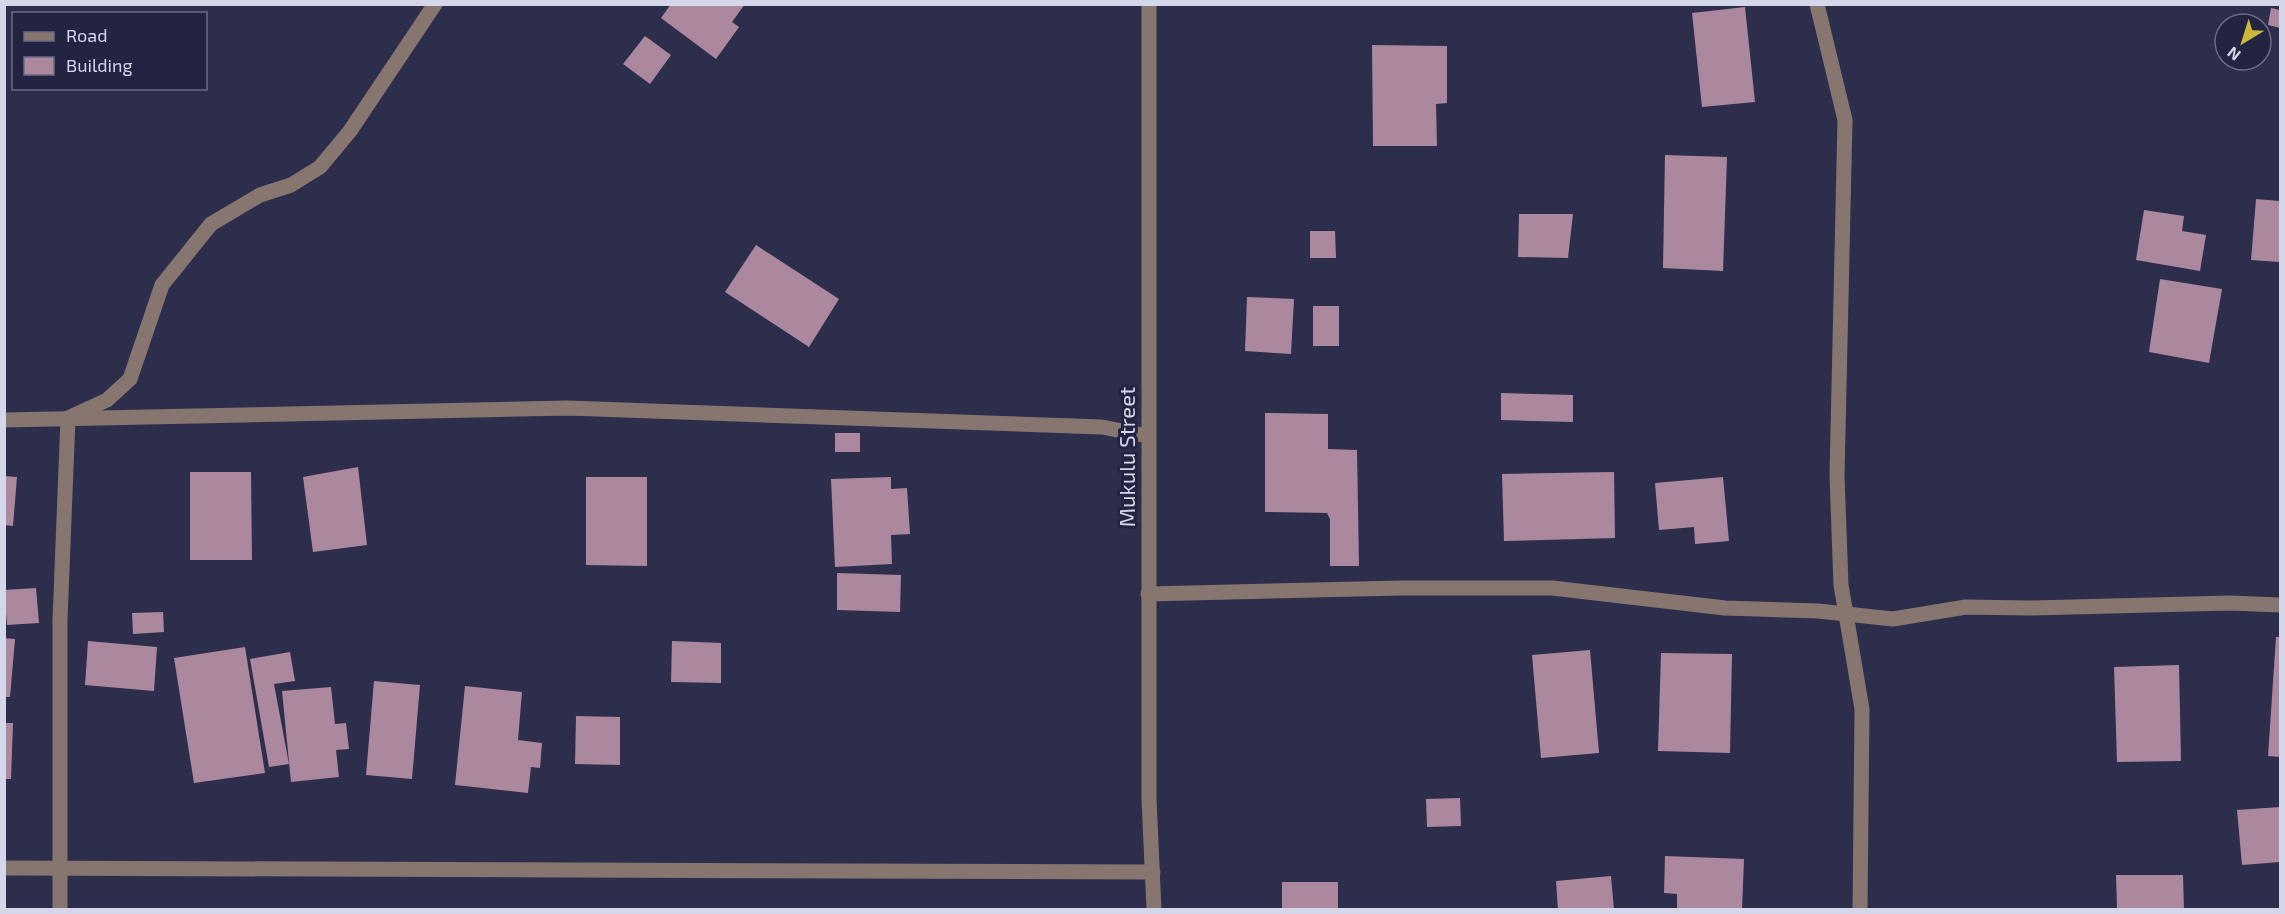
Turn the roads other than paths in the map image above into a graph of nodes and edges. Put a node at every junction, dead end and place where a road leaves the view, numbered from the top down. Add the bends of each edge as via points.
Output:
1 (435, 4) edge
2 (1149, 4) edge
3 (1817, 4) edge
4 (68, 418) junction
5 (4, 420) edge
6 (1148, 435) junction
7 (1148, 594) junction
8 (2280, 605) edge
9 (1846, 614) junction
10 (4, 868) edge
11 (60, 868) junction
12 (1153, 872) junction
13 (60, 909) edge
14 (1154, 909) edge
15 (1860, 909) edge

1 - 4 street via 350,131 320,167 211,224 162,285 130,379 107,400
2 - 6 street, Mukulu Street
3 - 9 street via 1845,120 1837,476 1841,585
4 - 5 street
4 - 6 street via 568,408 1102,427
4 - 11 street via 60,620
6 - 7 street, Mukulu Street
7 - 9 street via 1552,588 1725,608
7 - 12 street, Mukulu Street
8 - 9 street via 1966,607 1893,619
9 - 15 street via 1862,709
10 - 11 street
11 - 12 street
11 - 13 street
12 - 14 street, Mukulu Street

